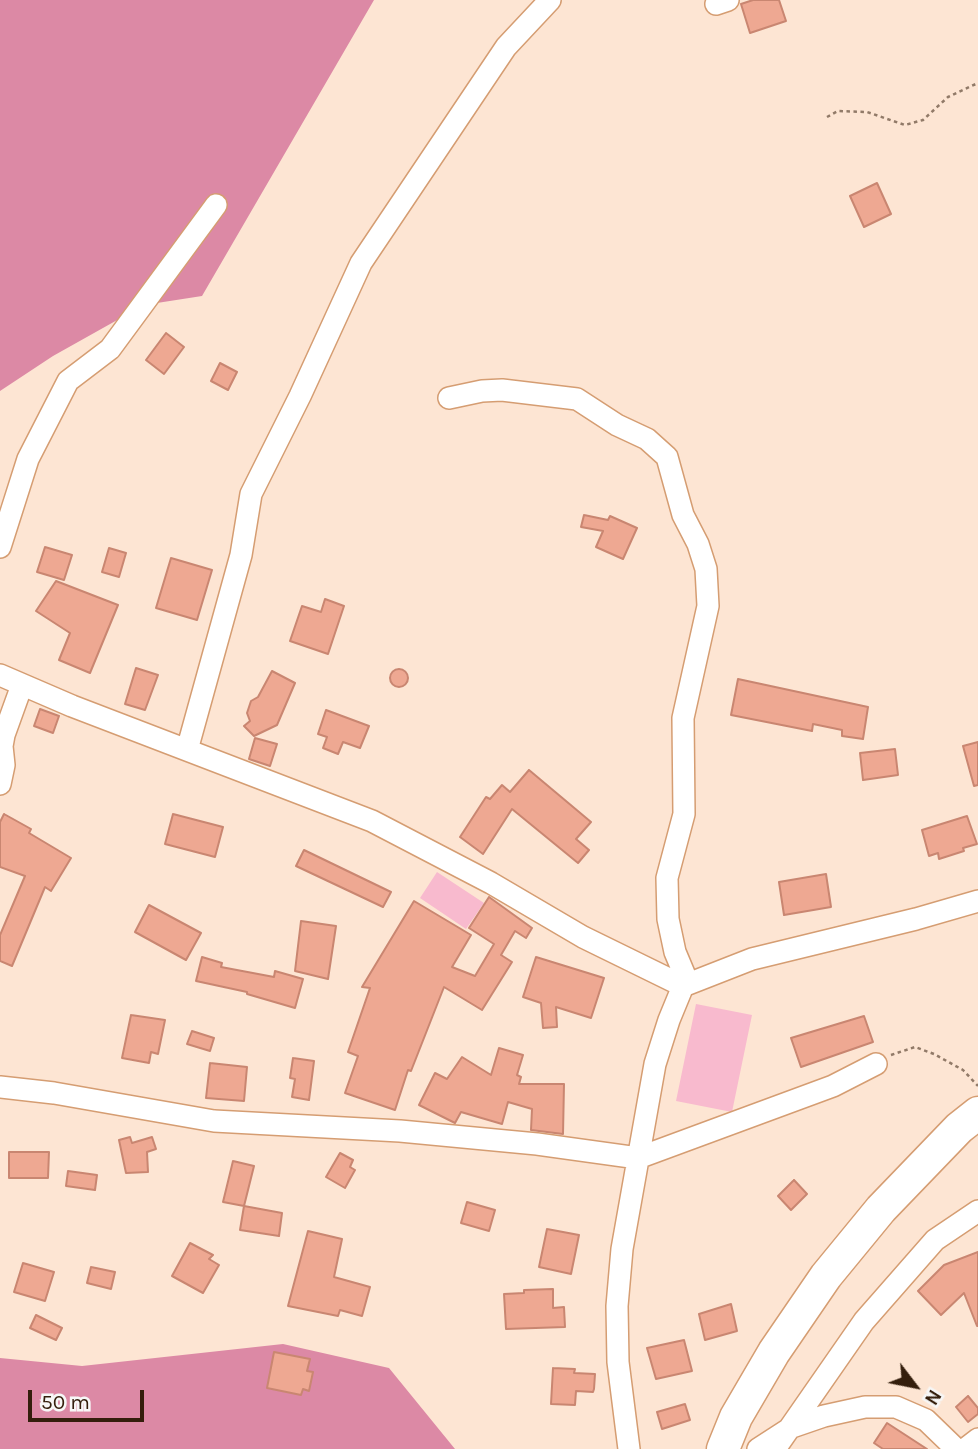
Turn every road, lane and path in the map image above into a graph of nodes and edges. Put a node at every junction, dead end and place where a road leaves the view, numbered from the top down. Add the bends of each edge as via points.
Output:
1 (550, 0) edge
2 (978, 83) edge
3 (827, 117) dead end
4 (216, 205) dead end
5 (449, 398) dead end
6 (0, 547) edge
7 (0, 675) edge
8 (22, 685) junction
9 (187, 750) junction
10 (0, 784) edge
11 (978, 901) edge
12 (685, 984) junction
13 (876, 1064) joint
14 (978, 1086) edge
15 (0, 1087) edge
16 (978, 1113) edge
17 (638, 1158) junction
18 (978, 1211) edge
19 (792, 1427) junction
20 (978, 1439) edge
21 (629, 1449) edge
22 (723, 1449) edge
23 (758, 1449) edge
24 (775, 1449) edge
25 (956, 1449) edge
26 (965, 1449) edge

1 - 9 street via 506,47 361,263 251,494 241,555
2 - 3 path via 948,97 923,120 905,125 867,112 838,111
4 - 6 street via 110,349 68,381 28,459
5 - 12 street via 502,390 577,399 647,439 667,457 683,515 706,569 708,606 683,718 684,814 667,878 668,919
7 - 8 street
8 - 9 street
8 - 10 street via 2,746
9 - 12 street via 372,821 583,937
11 - 12 street via 752,959
12 - 17 street via 655,1065
13 - 14 path via 915,1047 963,1070
13 - 17 street via 833,1086
15 - 17 street via 214,1121 400,1131
16 - 22 highway via 881,1209 826,1276 774,1352
17 - 21 street via 617,1306 618,1362
18 - 19 street via 935,1240 864,1321
19 - 23 street
19 - 24 street
19 - 25 street via 865,1408 896,1407 926,1420
20 - 26 street

